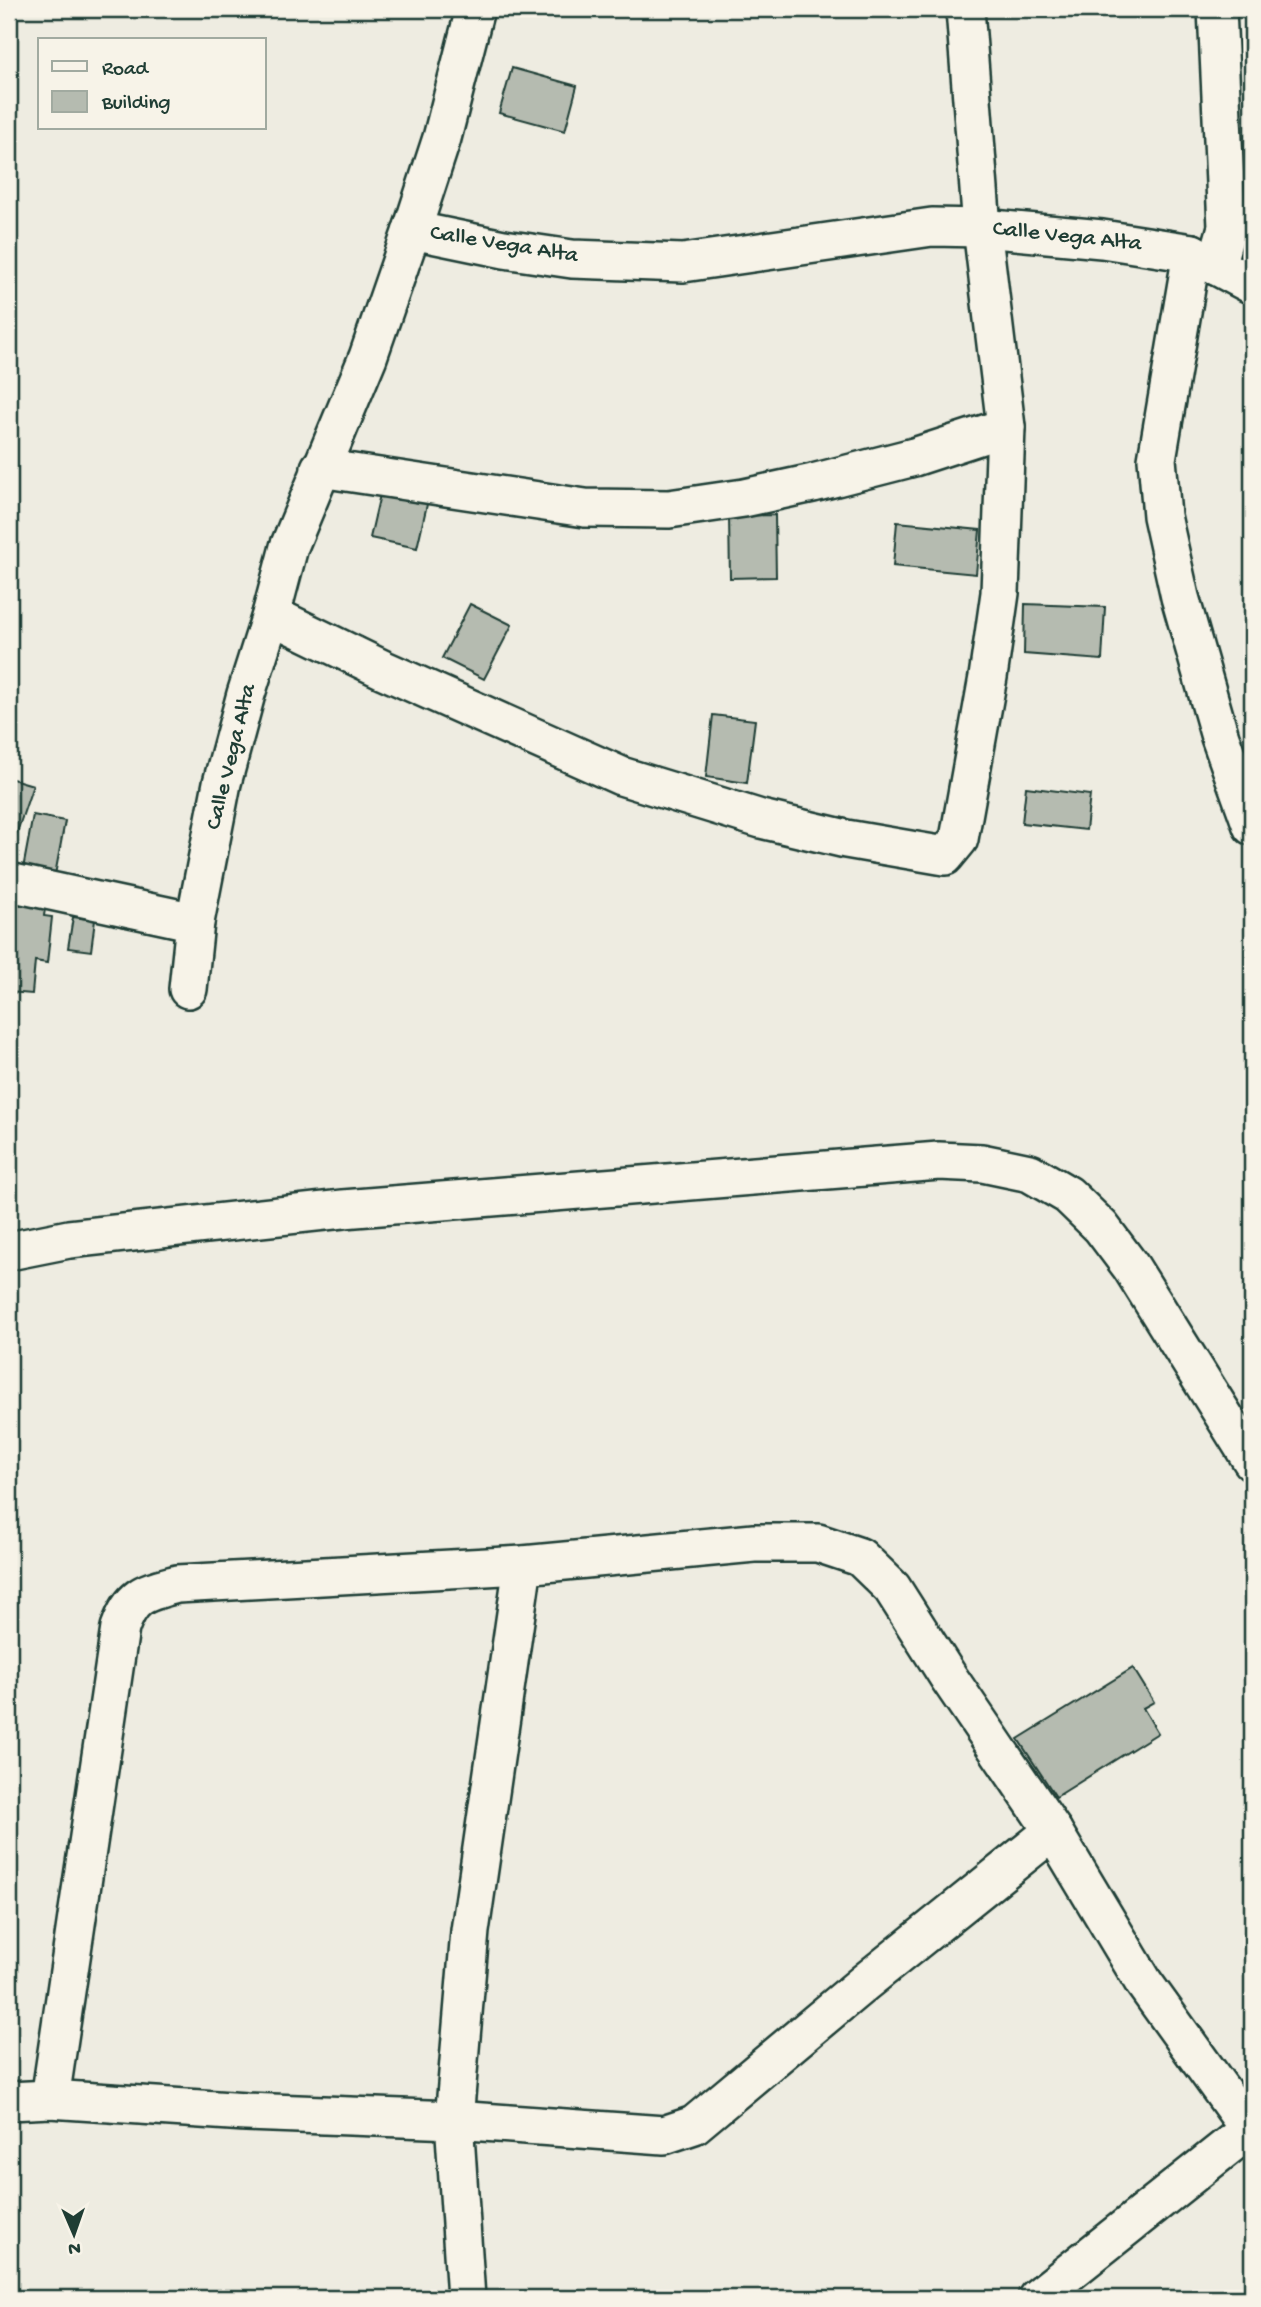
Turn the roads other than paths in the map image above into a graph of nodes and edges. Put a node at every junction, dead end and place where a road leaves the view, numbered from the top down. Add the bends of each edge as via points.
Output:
1 (475, 9) edge
2 (965, 9) edge
3 (1217, 9) edge
4 (982, 228) junction
5 (412, 230) junction
6 (1204, 259) junction
7 (1252, 285) edge
8 (1006, 427) junction
9 (320, 468) junction
10 (271, 615) junction
11 (1252, 826) edge
12 (9, 882) edge
13 (195, 922) junction
14 (188, 989) dead end
15 (9, 1251) edge
16 (1252, 1461) edge
17 (523, 1564) junction
18 (1053, 1831) junction
19 (50, 2099) junction
20 (9, 2101) edge
21 (454, 2120) junction
22 (1250, 2128) edge
23 (466, 2298) edge
24 (1037, 2298) edge

1 - 5 street via 442,138
2 - 4 street
3 - 6 street via 1227,227
4 - 5 street, Calle Vega Alta via 932,227 683,263 572,259
4 - 6 street, Calle Vega Alta via 1102,239
4 - 8 street
5 - 9 street, Calle Vega Alta via 368,357
6 - 7 street, Calle Vega Alta
6 - 11 street via 1157,459 1162,516 1180,597 1220,737
8 - 9 street via 813,483 669,509 585,508
8 - 10 street via 1000,593 958,839 946,856 761,820 621,776
9 - 10 street, Calle Vega Alta via 289,547
10 - 13 street, Calle Vega Alta via 222,783
12 - 13 street
13 - 14 street, Calle Vega Alta
15 - 16 street via 69,1239 343,1209 939,1161 982,1163 1030,1172 1068,1195 1101,1227 1131,1266
17 - 18 street via 754,1543 818,1543 860,1557 892,1588
17 - 19 street via 177,1584 144,1593 127,1608 120,1628
17 - 21 street via 470,1931
18 - 21 street via 694,2124 664,2135
18 - 22 street via 1144,1983
19 - 20 street
19 - 21 street
21 - 23 street
22 - 24 street

